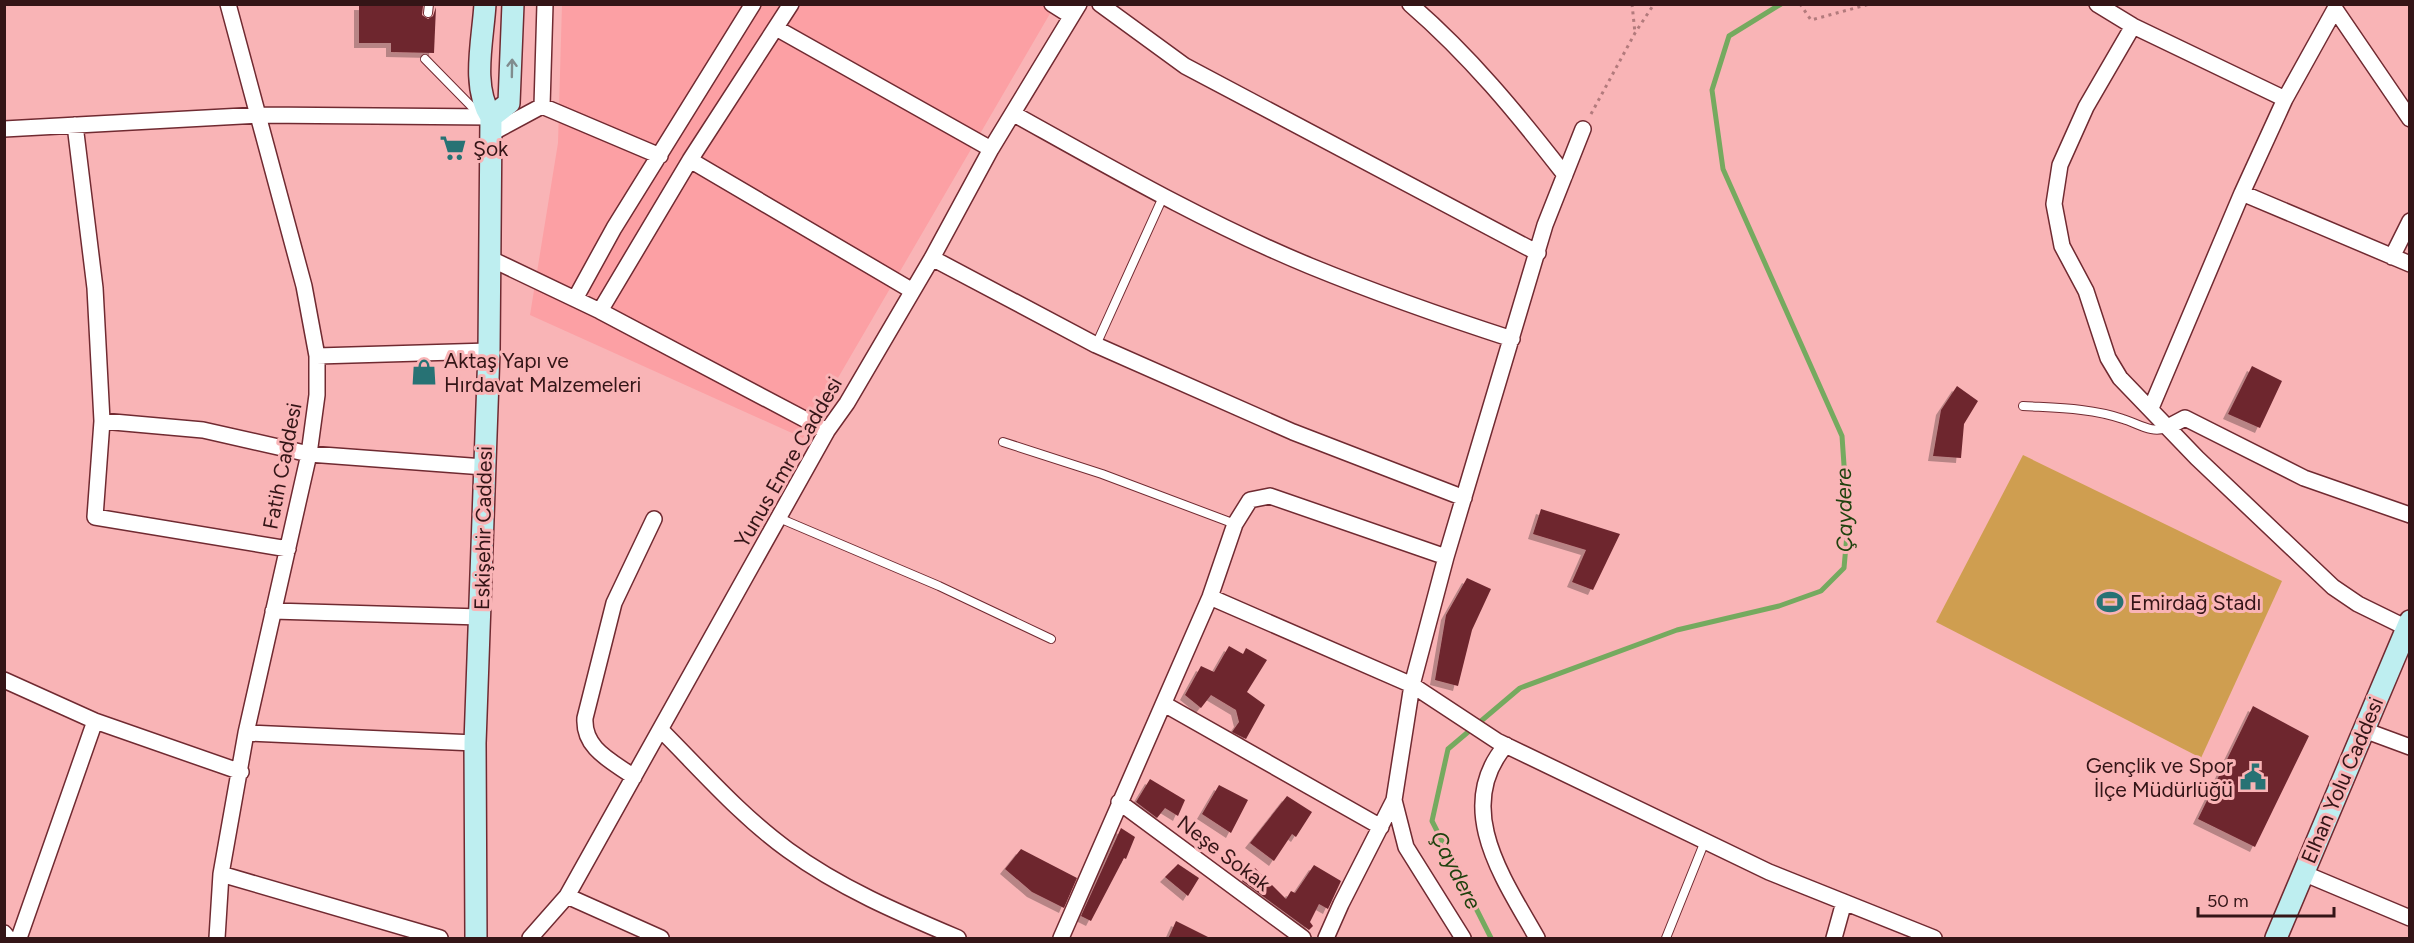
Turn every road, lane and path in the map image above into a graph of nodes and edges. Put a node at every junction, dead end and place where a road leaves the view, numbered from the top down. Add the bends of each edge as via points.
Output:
1 (228, 4) edge
2 (485, 4) edge
3 (513, 4) edge
4 (545, 4) edge
5 (791, 4) edge
6 (1052, 4) edge
7 (1100, 4) edge
8 (1410, 4) edge
9 (1632, 4) edge
10 (1654, 4) edge
11 (1870, 4) edge
12 (2097, 4) edge
13 (1800, 5) edge
14 (746, 7) edge
15 (1075, 10) edge
16 (2133, 26) junction
17 (776, 28) junction
18 (1635, 33) junction
19 (424, 59) dead end
20 (2285, 99) junction
21 (542, 106) junction
22 (1014, 114) junction
23 (260, 116) junction
24 (2409, 119) edge
25 (75, 125) junction
26 (491, 126) junction
27 (4, 129) edge
28 (1582, 129) joint
29 (992, 149) junction
30 (660, 156) junction
31 (690, 160) junction
32 (1564, 175) junction
33 (2242, 193) junction
34 (1163, 197) junction
35 (2409, 221) edge
36 (1538, 253) junction
37 (2392, 257) junction
38 (489, 258) junction
39 (932, 258) junction
40 (2409, 264) edge
41 (911, 290) junction
42 (575, 299) junction
43 (600, 311) junction
44 (1512, 339) junction
45 (1096, 345) junction
46 (489, 351) junction
47 (316, 356) junction
48 (2023, 406) dead end
49 (2151, 408) junction
50 (102, 421) junction
51 (2168, 427) junction
52 (827, 431) junction
53 (1003, 442) dead end
54 (309, 454) junction
55 (484, 467) junction
56 (1464, 498) junction
57 (2409, 515) edge
58 (779, 518) junction
59 (654, 519) dead end
60 (1234, 524) junction
61 (288, 549) junction
62 (1446, 557) junction
63 (1210, 597) junction
64 (273, 610) junction
65 (481, 617) junction
66 (2408, 624) edge
67 (1051, 639) dead end
68 (4, 680) edge
69 (1412, 685) junction
70 (1164, 704) junction
71 (95, 721) junction
72 (661, 730) junction
73 (2364, 730) junction
74 (246, 733) junction
75 (475, 743) junction
76 (1501, 743) junction
77 (2409, 747) edge
78 (241, 772) junction
79 (634, 777) junction
80 (1394, 800) junction
81 (1119, 802) junction
82 (1381, 827) junction
83 (1705, 840) junction
84 (2303, 873) junction
85 (221, 874) junction
86 (567, 896) junction
87 (1844, 902) junction
88 (2409, 918) edge
89 (4, 933) edge
90 (8, 939) edge
91 (19, 939) edge
92 (217, 939) edge
93 (440, 939) edge
94 (476, 939) edge
95 (530, 939) edge
96 (661, 939) edge
97 (958, 939) edge
98 (1061, 939) edge
99 (1303, 939) edge
100 (1326, 939) edge
101 (1464, 939) edge
102 (1537, 939) edge
103 (1666, 939) edge
104 (1834, 939) edge
105 (1934, 939) edge
106 (2276, 939) edge

1 - 23 street, Fatih Caddesi
2 - 26 main road, Eskişehir Caddesi via 479,86
26 -> 3 main road via 509,103
4 - 21 street
5 - 17 street
6 - 15 street
7 - 36 street via 1185,66
8 - 32 street via 1453,41 1507,100
9 - 18 path
10 - 18 path
11 - 13 path via 1810,20
12 - 16 street
14 - 30 street
15 - 22 street, Yunus Emre Caddesi
16 - 20 street
16 - 49 street via 2086,107 2060,165 2054,204 2060,240 2086,291 2108,358 2120,378
17 - 29 street
17 - 31 street
18 - 28 path
19 - 26 lane
20 - 24 street via 2336,9
20 - 33 street
21 - 26 street
21 - 30 street
22 - 29 street, Yunus Emre Caddesi
22 - 34 street
23 - 25 street
23 - 26 street
23 - 47 street, Fatih Caddesi via 304,286
25 - 27 street
25 - 50 street via 95,288
26 - 38 main road, Eskişehir Caddesi
28 - 32 street
29 - 39 street, Yunus Emre Caddesi
30 - 42 street
31 - 41 street
31 - 43 street
32 - 36 street
33 - 37 street
33 - 49 street
34 - 44 street via 1309,266
34 - 45 lane
35 - 37 street
36 - 44 street
37 - 40 street
38 - 42 street
38 - 46 main road, Eskişehir Caddesi
39 - 41 street, Yunus Emre Caddesi
39 - 45 street
41 - 52 street, Yunus Emre Caddesi
42 - 43 street
43 - 52 street
44 - 56 street
45 - 56 street via 1293,432
46 - 47 street
46 - 55 main road, Eskişehir Caddesi
47 - 54 street, Fatih Caddesi via 317,395
48 - 51 lane via 2074,409 2121,418 2156,431
49 - 51 street
50 - 54 street via 203,430
50 - 61 street via 95,517
51 - 57 street via 2185,418 2304,478
51 - 66 street via 2333,587 2358,604
52 - 58 street, Yunus Emre Caddesi
53 - 60 lane
54 - 55 street
54 - 61 street, Fatih Caddesi
55 - 65 main road, Eskişehir Caddesi
56 - 62 street
58 - 67 lane
58 - 72 street, Yunus Emre Caddesi
59 - 79 street via 614,603 584,727 590,743
60 - 62 street via 1250,500 1270,496
60 - 63 street
61 - 64 street, Fatih Caddesi
62 - 69 street
63 - 69 street
63 - 70 street
64 - 65 street
64 - 74 street, Fatih Caddesi
65 - 75 main road, Eskişehir Caddesi
66 - 73 main road, Elhan Yolu Caddesi
68 - 71 street
69 - 76 street
69 - 80 street
70 - 81 street
70 - 82 street
71 - 78 street
71 - 91 street
72 - 79 street, Yunus Emre Caddesi
72 - 97 street via 735,805 787,849 854,893
73 - 77 street
73 - 84 main road, Elhan Yolu Caddesi
74 - 75 street
74 - 78 street, Fatih Caddesi
75 - 94 main road, Eskişehir Caddesi
76 - 83 street
76 - 102 street via 1484,791 1484,824 1492,856
78 - 85 street, Fatih Caddesi
79 - 86 street, Yunus Emre Caddesi
80 - 82 street
80 - 101 street via 1406,847
81 - 98 street
81 - 99 street, Neşe Sokak
82 - 100 street
83 - 87 street
83 - 103 lane
84 - 88 street
84 - 106 main road, Elhan Yolu Caddesi
85 - 92 street, Fatih Caddesi
85 - 93 street
86 - 95 street, Yunus Emre Caddesi
86 - 96 street
87 - 104 street
87 - 105 street
89 - 90 street

